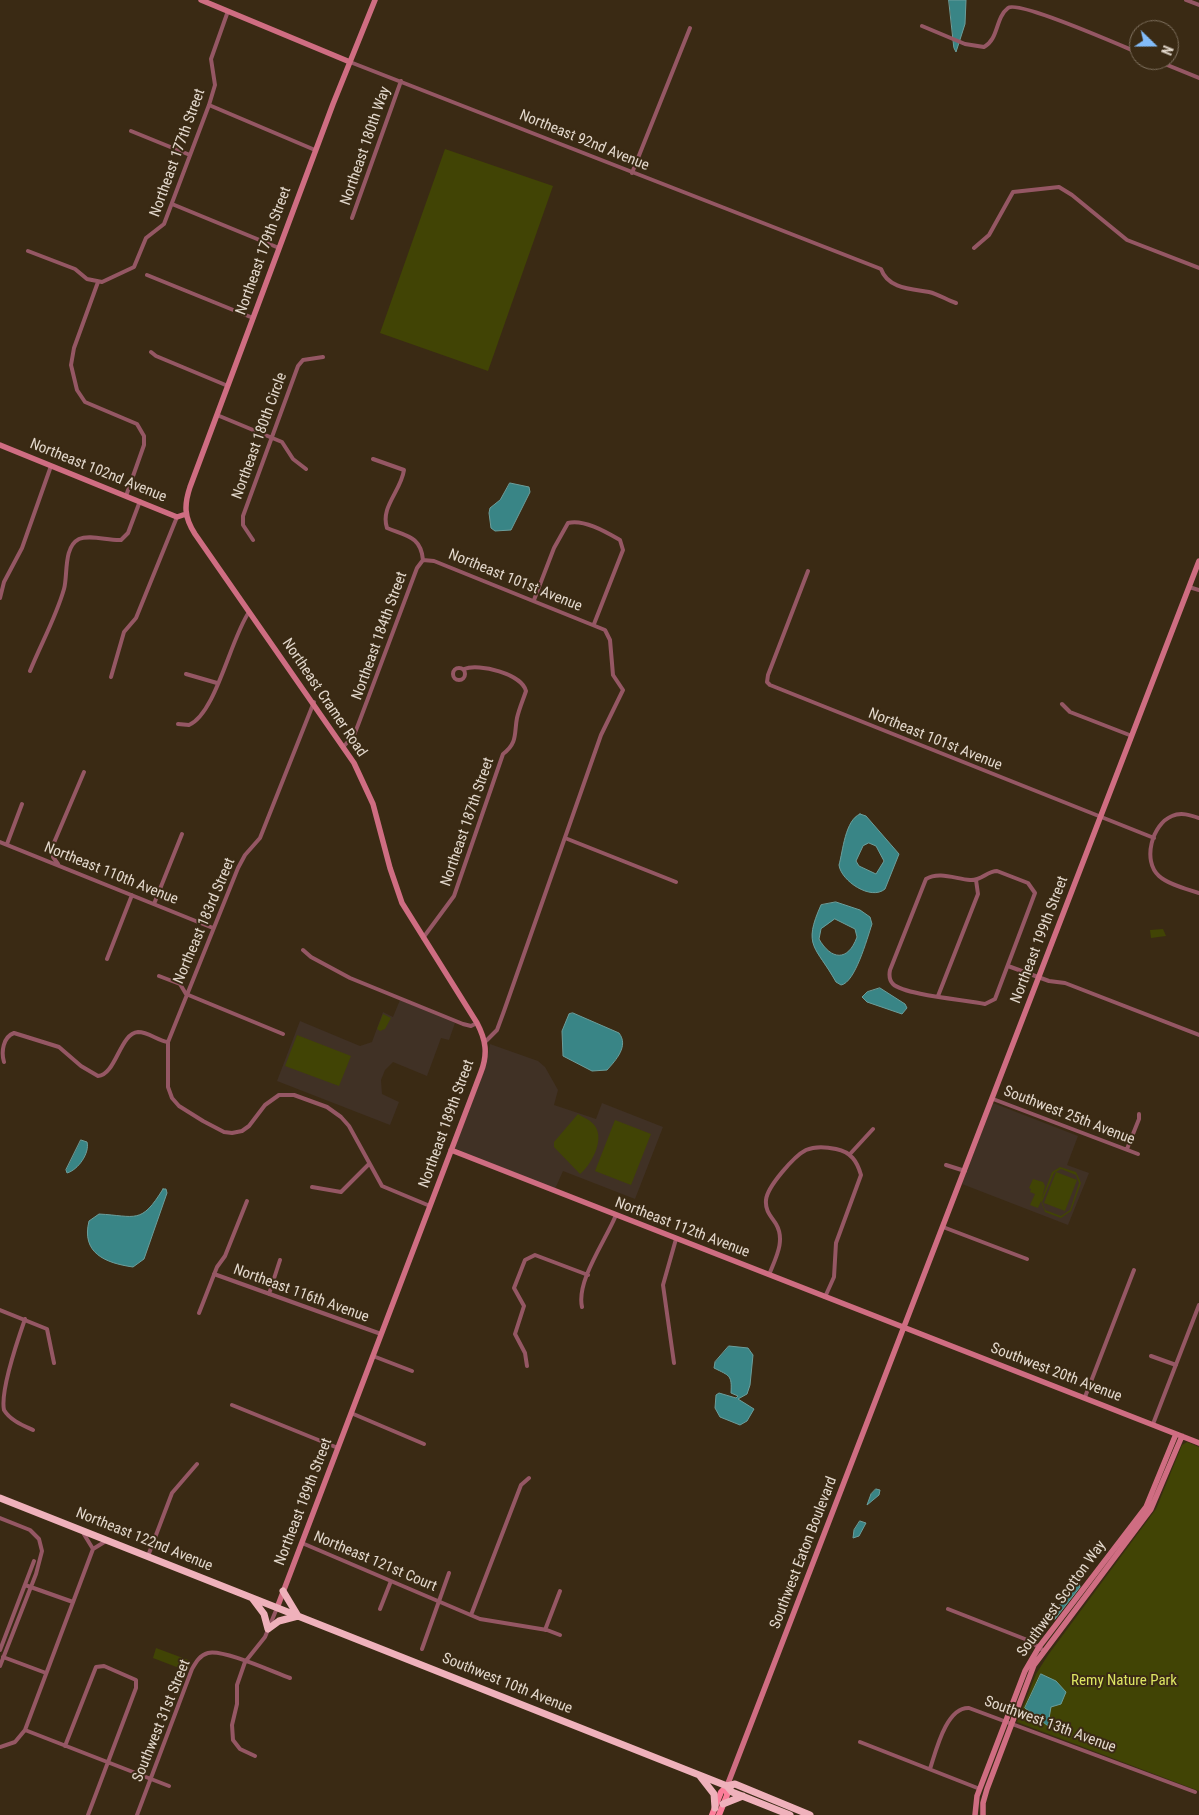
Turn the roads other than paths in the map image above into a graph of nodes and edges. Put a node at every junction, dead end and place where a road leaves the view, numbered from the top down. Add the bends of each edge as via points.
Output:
1 (201, 0) edge
2 (375, 0) edge
3 (1186, 0) edge
4 (1199, 5) edge
5 (228, 11) junction
6 (922, 26) dead end
7 (690, 28) dead end
8 (1129, 50) edge
9 (350, 62) junction
10 (1179, 70) edge
11 (1199, 78) edge
12 (400, 81) junction
13 (209, 105) junction
14 (131, 131) dead end
15 (315, 150) junction
16 (190, 155) junction
17 (632, 173) junction
18 (172, 204) junction
19 (352, 218) dead end
20 (279, 248) junction
21 (974, 248) dead end
22 (28, 252) dead end
23 (1199, 268) edge
24 (147, 275) dead end
25 (98, 282) junction
26 (956, 303) dead end
27 (253, 318) junction
28 (151, 352) dead end
29 (324, 357) dead end
30 (228, 386) junction
31 (217, 415) junction
32 (272, 437) junction
33 (0, 445) edge
34 (373, 459) dead end
35 (51, 466) junction
36 (306, 468) dead end
37 (126, 496) junction
38 (140, 501) junction
39 (186, 514) junction
40 (177, 517) junction
41 (253, 540) dead end
42 (423, 560) junction
43 (1199, 561) edge
44 (808, 571) dead end
45 (1189, 587) junction
46 (1199, 590) edge
47 (0, 598) edge
48 (534, 600) junction
49 (250, 611) junction
50 (596, 625) junction
51 (464, 669) dead end
52 (30, 671) dead end
53 (186, 674) dead end
54 (111, 677) dead end
55 (217, 683) junction
56 (314, 702) junction
57 (1062, 704) dead end
58 (178, 724) dead end
59 (1132, 736) junction
60 (344, 746) junction
61 (84, 772) dead end
62 (22, 804) dead end
63 (1100, 817) junction
64 (1199, 818) edge
65 (182, 834) dead end
66 (565, 838) junction
67 (1154, 838) junction
68 (0, 842) edge
69 (7, 844) junction
70 (58, 864) junction
71 (976, 880) junction
72 (676, 882) dead end
73 (1199, 893) edge
74 (132, 895) junction
75 (154, 904) junction
76 (213, 928) junction
77 (423, 938) junction
78 (303, 950) dead end
79 (107, 959) dead end
80 (1008, 966) junction
81 (159, 976) dead end
82 (1039, 978) junction
83 (186, 994) junction
84 (938, 996) junction
85 (477, 1023) junction
86 (283, 1034) dead end
87 (1199, 1035) edge
88 (486, 1041) junction
89 (168, 1042) junction
90 (4, 1062) dead end
91 (993, 1099) junction
92 (1139, 1114) dead end
93 (873, 1129) dead end
94 (1127, 1149) junction
95 (451, 1150) junction
96 (850, 1154) junction
97 (1138, 1154) dead end
98 (369, 1164) junction
99 (946, 1165) dead end
100 (965, 1171) junction
101 (312, 1187) dead end
102 (247, 1201) dead end
103 (430, 1206) junction
104 (616, 1215) junction
105 (943, 1227) junction
106 (676, 1239) junction
107 (1027, 1259) dead end
108 (280, 1260) dead end
109 (1134, 1270) dead end
110 (214, 1274) junction
111 (588, 1275) junction
112 (769, 1276) junction
113 (269, 1294) junction
114 (825, 1297) junction
115 (1199, 1305) edge
116 (582, 1307) dead end
117 (0, 1310) edge
118 (199, 1313) dead end
119 (25, 1319) junction
120 (904, 1328) junction
121 (381, 1334) junction
122 (373, 1356) junction
123 (1151, 1356) dead end
124 (54, 1363) dead end
125 (674, 1363) dead end
126 (1176, 1365) junction
127 (527, 1366) dead end
128 (412, 1371) dead end
129 (1085, 1397) junction
130 (232, 1405) dead end
131 (351, 1413) junction
132 (1153, 1424) junction
133 (33, 1430) dead end
134 (1179, 1435) junction
135 (1199, 1443) edge
136 (424, 1444) dead end
137 (338, 1448) junction
138 (197, 1464) dead end
139 (529, 1478) dead end
140 (0, 1498) edge
141 (0, 1518) edge
142 (82, 1530) junction
143 (108, 1540) junction
144 (302, 1543) junction
145 (93, 1549) junction
146 (148, 1556) junction
147 (34, 1561) dead end
148 (449, 1573) dead end
149 (391, 1581) junction
150 (25, 1585) junction
151 (31, 1587) junction
152 (560, 1591) dead end
153 (283, 1592) junction
154 (252, 1598) junction
155 (439, 1601) junction
156 (73, 1602) junction
157 (277, 1608) junction
158 (380, 1609) dead end
159 (948, 1609) dead end
160 (471, 1615) junction
161 (298, 1616) junction
162 (268, 1629) junction
163 (545, 1630) junction
164 (560, 1635) dead end
165 (422, 1649) dead end
166 (1041, 1649) junction
167 (0, 1650) edge
168 (4, 1657) junction
169 (245, 1662) junction
170 (0, 1666) edge
171 (46, 1674) junction
172 (290, 1678) dead end
173 (1009, 1722) junction
174 (25, 1730) junction
175 (860, 1742) dead end
176 (65, 1746) junction
177 (0, 1747) edge
178 (255, 1756) dead end
179 (108, 1763) junction
180 (930, 1769) junction
181 (698, 1774) junction
182 (151, 1780) junction
183 (169, 1786) dead end
184 (727, 1786) junction
185 (980, 1789) junction
186 (1195, 1792) dead end
187 (743, 1796) junction
188 (723, 1804) junction
189 (715, 1813) edge
190 (88, 1815) edge
191 (137, 1815) edge
192 (790, 1815) edge
193 (810, 1815) edge
194 (975, 1815) edge
195 (983, 1815) edge

1 - 5 street, Northeast 92nd Avenue
2 - 9 street, Northeast 179th Street
3 - 4 street
5 - 9 street, Northeast 92nd Avenue
5 - 13 street, Northeast 177th Street via 210,59 215,85
6 - 8 street via 974,47 984,47 993,38 1008,8 1016,6
7 - 17 street
9 - 12 street, Northeast 92nd Avenue
9 - 15 street, Northeast 179th Street
10 - 11 street
12 - 17 street, Northeast 92nd Avenue
12 - 19 street, Northeast 180th Way
13 - 15 street
13 - 16 street, Northeast 177th Street
14 - 16 street
15 - 20 street, Northeast 179th Street
16 - 18 street, Northeast 177th Street
17 - 26 street, Northeast 92nd Avenue via 881,269 896,284
18 - 20 street
18 - 25 street, Northeast 177th Street via 162,228 144,242 134,267 110,280
20 - 27 street, Northeast 179th Street
21 - 23 street via 989,234 1013,192 1059,187 1127,240
22 - 25 street via 75,269
24 - 27 street
25 - 37 street via 71,358 77,390 85,402 137,424 144,436 144,445
27 - 30 street, Northeast 179th Street
28 - 30 street
29 - 32 street, Northeast 180th Circle via 305,359 300,363
30 - 31 street, Northeast 179th Street
31 - 32 street
31 - 39 street, Northeast 179th Street via 190,487
32 - 36 street via 282,442 293,459
32 - 41 street, Northeast 180th Circle via 242,520
33 - 35 street, Northeast 102nd Avenue
34 - 42 street via 404,470 400,487 385,516 385,524 387,528 416,540
35 - 37 street, Northeast 102nd Avenue
35 - 47 street via 22,548 4,582
37 - 38 street, Northeast 102nd Avenue
38 - 40 street, Northeast 102nd Avenue
38 - 52 street via 128,533 121,540 89,538 74,543 67,564 65,588
39 - 40 street, Northeast 102nd Avenue
39 - 49 street, Northeast Cramer Road via 195,534
40 - 54 street via 136,618 124,632
42 - 48 street, Northeast 101st Avenue via 434,561
42 - 60 street, Northeast 184th Street via 417,568 354,735
43 - 45 street, Northeast 199th Street
44 - 63 street, Northeast 101st Avenue via 768,675 770,685
45 - 46 street
45 - 59 street, Northeast 199th Street
48 - 50 street, Northeast 101st Avenue
48 - 50 street via 568,523 610,534 620,540 623,550
49 - 55 street
49 - 56 street, Northeast Cramer Road
50 - 66 street via 605,630 610,640 612,669 622,692 600,735
51 - 77 street, Northeast 187th Street via 498,671 520,682 526,691 517,717 517,731 503,754 454,896
53 - 55 street
55 - 58 street via 210,704 200,718 189,725
56 - 60 street, Northeast Cramer Road
56 - 76 street, Northeast 183rd Street via 260,838 238,868
57 - 59 street via 1070,712
59 - 63 street, Northeast 199th Street
60 - 77 street, Northeast Cramer Road via 373,804 402,903
61 - 70 street via 53,845 53,857
62 - 69 street
63 - 67 street, Northeast 101st Avenue
63 - 82 street, Northeast 199th Street
64 - 67 street via 1181,814 1170,816 1158,828
65 - 75 street
66 - 72 street
66 - 88 street via 502,1018
67 - 73 street via 1150,858 1156,872 1164,880
68 - 69 street, Northeast 110th Avenue
69 - 70 street, Northeast 110th Avenue
70 - 74 street, Northeast 110th Avenue
71 - 80 street via 997,871 1028,883 1035,892
71 - 84 street via 978,891
71 - 84 street via 936,875 926,878 890,970 890,981 900,988
74 - 75 street, Northeast 110th Avenue
74 - 79 street
75 - 76 street, Northeast 110th Avenue
76 - 83 street, Northeast 183rd Street
77 - 85 street, Northeast Cramer Road
78 - 85 street via 350,978 463,1024 471,1026
80 - 82 street
80 - 84 street via 993,1001 985,1004
81 - 83 street via 180,984
82 - 87 street via 1065,983
82 - 91 street, Northeast 199th Street
83 - 86 street
83 - 89 street, Northeast 183rd Street
85 - 88 street, Northeast Cramer Road
88 - 95 street, Northeast 189th Street via 484,1065
89 - 90 street via 141,1032 134,1033 107,1072 98,1076 58,1047 14,1033 3,1048
89 - 98 street via 169,1091 175,1103 188,1112 220,1130 235,1133 249,1126 273,1098 294,1095 341,1116 353,1131
91 - 94 street, Southwest 25th Avenue
91 - 100 street, Northeast 199th Street
92 - 94 street
93 - 96 street
94 - 97 street, Southwest 25th Avenue
95 - 103 street, Northeast 189th Street
95 - 104 street, Northeast 112th Avenue
96 - 112 street via 836,1149 806,1150 773,1184 766,1197 767,1212 776,1225 780,1244
96 - 114 street via 856,1160 861,1175 836,1243 834,1276
98 - 101 street via 341,1192
98 - 103 street via 382,1186
99 - 100 street
100 - 105 street, Northeast 199th Street
102 - 110 street via 225,1256
103 - 121 street, Northeast 189th Street
104 - 106 street, Northeast 112th Avenue
104 - 111 street
105 - 107 street
105 - 120 street, Northeast 199th Street
106 - 112 street, Northeast 112th Avenue
106 - 125 street via 662,1285
108 - 113 street
109 - 129 street
110 - 113 street, Northeast 116th Avenue
110 - 118 street
111 - 116 street via 580,1297
111 - 127 street via 537,1256 530,1256 523,1262 514,1288 524,1306 515,1336 525,1353
112 - 114 street, Northeast 112th Avenue
113 - 121 street, Northeast 116th Avenue
114 - 120 street, Northeast 112th Avenue
115 - 126 street
117 - 119 street
119 - 124 street via 47,1329
119 - 133 street via 4,1382 2,1404 10,1418
120 - 129 street, Southwest 20th Avenue
120 - 184 street, Southwest Eaton Boulevard
121 - 122 street, Northeast 189th Street
122 - 128 street
122 - 131 street, Northeast 189th Street
123 - 126 street
126 - 132 street
129 - 132 street, Southwest 20th Avenue
130 - 137 street
131 - 136 street
131 - 137 street, Northeast 189th Street
132 - 134 street, Southwest 20th Avenue
134 - 135 street, Southwest 20th Avenue
134 - 166 street, Southwest Scotton Way via 1149,1503 1132,1530
137 - 144 street, Northeast 189th Street
138 - 146 street via 172,1493
139 - 160 street via 521,1485
140 - 142 highway, Northeast 122nd Avenue
141 - 151 street via 30,1530 41,1545 42,1556
142 - 143 highway, Northeast 122nd Avenue
142 - 145 street
143 - 145 street
143 - 146 highway, Northeast 122nd Avenue
144 - 149 street, Northeast 121st Court
144 - 153 street, Northeast 189th Street
145 - 156 street
146 - 154 highway, Northeast 122nd Avenue
147 - 150 street
148 - 155 street
149 - 155 street, Northeast 121st Court
149 - 158 street
150 - 151 street
150 - 167 street
151 - 156 street
151 - 168 street
152 - 163 street
153 - 157 street, Northeast 189th Street
153 - 161 highway
154 - 157 highway, Northeast 122nd Avenue
154 - 162 highway via 264,1614
155 - 160 street, Northeast 121st Court
155 - 165 street
156 - 171 street
157 - 161 highway, Southwest 10th Avenue
157 - 162 street
159 - 166 street via 1030,1641
160 - 163 street, Northeast 121st Court via 482,1620
161 - 162 highway via 279,1621
161 - 181 highway, Southwest 10th Avenue
162 - 169 street via 266,1637
163 - 164 street, Northeast 121st Court
166 - 173 street, Southwest Scotton Way via 1027,1667
168 - 170 street
168 - 171 street
169 - 172 street
169 - 178 street via 237,1685 233,1740 240,1749
169 - 182 street, Southwest 31st Street via 223,1653 207,1653 195,1663
171 - 174 street
173 - 180 street, Southwest 13th Avenue via 969,1708 954,1712
173 - 185 street, Southwest Scotton Way
173 - 186 street, Southwest 13th Avenue
173 - 195 street, Southwest Scotton Way via 984,1800
174 - 176 street
174 - 177 street via 14,1742
175 - 180 street
176 - 179 street
176 - 179 street via 96,1667 104,1666 136,1680 136,1688
179 - 182 street
179 - 190 street
180 - 185 street
181 - 184 highway, Southwest 10th Avenue
181 - 189 highway via 714,1794
182 - 183 street
182 - 191 street, Southwest 31st Street
184 - 187 highway, Southwest 10th Avenue
184 - 188 main road, Southwest Eaton Boulevard
184 - 189 main road, Southwest Eaton Boulevard
184 - 193 highway, Southwest 10th Avenue via 735,1784
185 - 194 street, Southwest Scotton Way
187 - 188 highway
187 - 192 highway, Southwest 10th Avenue
188 - 189 main road, Southwest Eaton Boulevard

